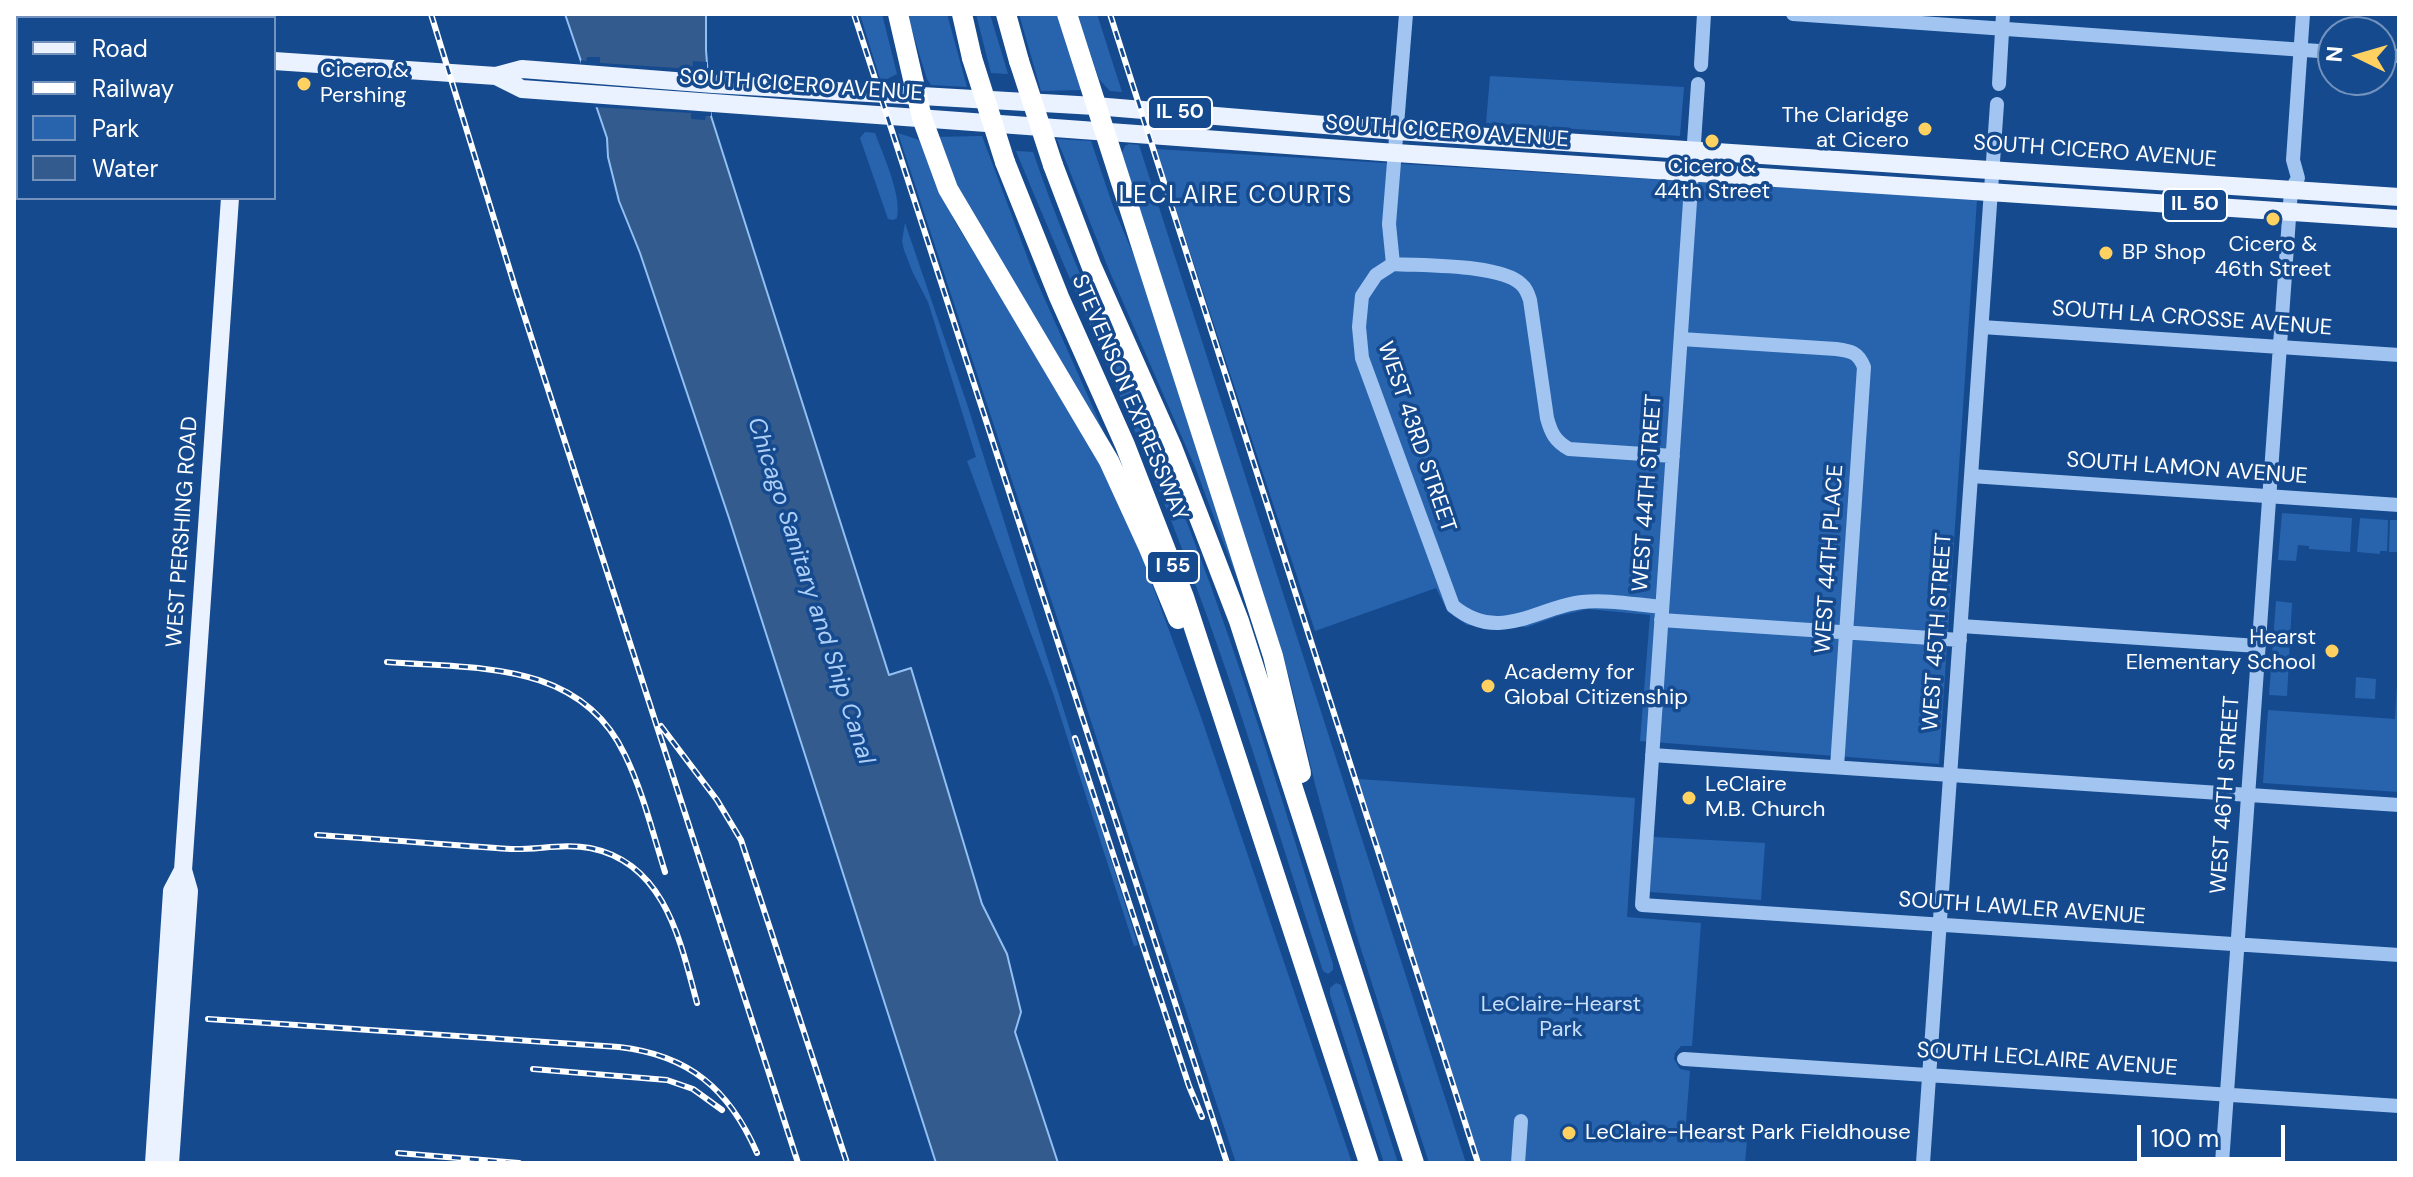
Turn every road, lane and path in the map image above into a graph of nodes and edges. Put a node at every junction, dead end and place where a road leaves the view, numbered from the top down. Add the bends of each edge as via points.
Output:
1 (898, 14) edge
2 (962, 14) edge
3 (1006, 14) edge
4 (1067, 14) edge
5 (1406, 14) edge
6 (1704, 14) edge
7 (1793, 14) edge
8 (2303, 14) edge
9 (2003, 22) edge
10 (2301, 50) junction
11 (2317, 51) edge
12 (276, 61) edge
13 (1701, 65) dead end
14 (496, 76) junction
15 (1698, 84) dead end
16 (1999, 84) dead end
17 (917, 94) junction
18 (1997, 104) dead end
19 (1095, 106) junction
20 (922, 118) junction
21 (1102, 131) junction
22 (1397, 131) junction
23 (1694, 150) junction
24 (1396, 153) junction
25 (1993, 169) junction
26 (1692, 172) junction
27 (2291, 190) junction
28 (1991, 192) junction
29 (2399, 197) edge
30 (230, 200) edge
31 (2289, 212) junction
32 (2399, 219) edge
33 (1393, 264) junction
34 (1982, 327) junction
35 (1681, 339) junction
36 (2280, 347) junction
37 (2399, 355) edge
38 (1673, 456) junction
39 (1971, 476) junction
40 (2269, 497) junction
41 (2399, 505) edge
42 (1662, 614) junction
43 (1847, 632) junction
44 (1960, 633) junction
45 (2258, 646) junction
46 (1652, 755) junction
47 (1837, 767) junction
48 (1950, 775) junction
49 (2248, 795) junction
50 (2399, 805) edge
51 (1327, 890) junction
52 (1642, 905) joint
53 (1290, 914) junction
54 (1940, 925) junction
55 (2237, 945) junction
56 (2399, 955) edge
57 (1688, 1059) dead end
58 (1929, 1073) junction
59 (2227, 1095) junction
60 (2399, 1106) edge
61 (1521, 1121) dead end
62 (164, 1134) junction
63 (154, 1163) edge
64 (170, 1163) edge
65 (1369, 1163) edge
66 (1414, 1163) edge
67 (1518, 1163) edge
68 (1923, 1163) edge
69 (2222, 1163) edge

1 - 17 highway
2 - 53 highway, STEVENSON EXPRESSWAY / I 55, bridge via 1005,162 1153,513
3 - 51 highway, STEVENSON EXPRESSWAY / I 55, bridge via 1076,230 1212,547
4 - 19 highway
5 - 22 street
6 - 13 street
7 - 9 street
8 - 10 street, WEST 46TH STREET
9 - 10 street
9 - 16 street
10 - 11 street
10 - 27 street, WEST 46TH STREET via 2293,160 2286,177
12 - 14 main road, SOUTH CICERO AVENUE / IL 50
14 - 17 main road, SOUTH CICERO AVENUE / IL 50 via 522,69
14 - 20 main road, SOUTH CICERO AVENUE / IL 50 via 522,89
15 - 23 street, WEST 44TH STREET
17 - 19 main road, SOUTH CICERO AVENUE / IL 50
17 - 20 highway
18 - 25 street, WEST 45TH STREET
19 - 21 highway
19 - 22 main road, SOUTH CICERO AVENUE / IL 50
20 - 21 main road, SOUTH CICERO AVENUE / IL 50
20 - 53 highway via 966,224 1127,497 1171,602 1252,835
21 - 24 main road, SOUTH CICERO AVENUE / IL 50
21 - 51 highway via 1273,656
22 - 23 main road, SOUTH CICERO AVENUE / IL 50
22 - 24 street
23 - 25 main road, SOUTH CICERO AVENUE / IL 50
23 - 26 street, WEST 44TH STREET
24 - 26 main road, SOUTH CICERO AVENUE / IL 50
24 - 33 street via 1389,224
25 - 27 main road, SOUTH CICERO AVENUE / IL 50
25 - 28 street, WEST 45TH STREET
26 - 28 main road, SOUTH CICERO AVENUE / IL 50
26 - 35 street, WEST 44TH STREET
27 - 29 main road, SOUTH CICERO AVENUE / IL 50
27 - 31 street, WEST 46TH STREET
28 - 31 main road, SOUTH CICERO AVENUE / IL 50
28 - 34 street, WEST 45TH STREET
30 - 62 main road, WEST PERSHING ROAD via 183,870 172,891
31 - 32 main road, SOUTH CICERO AVENUE / IL 50
31 - 36 street, WEST 46TH STREET
33 - 38 street via 1490,271 1513,278 1530,300 1547,418 1559,443 1569,449
33 - 42 street, WEST 43RD STREET via 1376,275 1362,296 1362,358 1448,597 1461,613 1494,622 1519,621 1579,603
34 - 36 street, SOUTH LA CROSSE AVENUE
34 - 39 street, WEST 45TH STREET
35 - 38 street, WEST 44TH STREET
35 - 43 street, WEST 44TH PLACE via 1836,349 1860,356 1864,378
36 - 37 street, SOUTH LA CROSSE AVENUE
36 - 40 street, WEST 46TH STREET
38 - 42 street, WEST 44TH STREET
39 - 40 street, SOUTH LAMON AVENUE
39 - 44 street, WEST 45TH STREET
40 - 41 street, SOUTH LAMON AVENUE
40 - 45 street, WEST 46TH STREET
42 - 43 street
42 - 46 street, WEST 44TH STREET
43 - 44 street
43 - 47 street, WEST 44TH PLACE
44 - 45 street
44 - 48 street, WEST 45TH STREET
45 - 49 street, WEST 46TH STREET
46 - 47 street
46 - 52 street, WEST 44TH STREET
47 - 48 street
48 - 49 street
48 - 54 street, WEST 45TH STREET
49 - 50 street
49 - 55 street, WEST 46TH STREET
51 - 66 highway, I 55
52 - 54 street, SOUTH LAWLER AVENUE
53 - 65 highway, STEVENSON EXPRESSWAY / I 55
54 - 55 street, SOUTH LAWLER AVENUE
54 - 58 street, WEST 45TH STREET
55 - 56 street, SOUTH LAWLER AVENUE
55 - 59 street, WEST 46TH STREET
57 - 58 street, SOUTH LECLAIRE AVENUE
58 - 59 street, SOUTH LECLAIRE AVENUE
58 - 68 street, WEST 45TH STREET
59 - 60 street, SOUTH LECLAIRE AVENUE
59 - 69 street, WEST 46TH STREET
61 - 67 street
62 - 63 main road, WEST PERSHING ROAD
62 - 64 main road, WEST PERSHING ROAD

